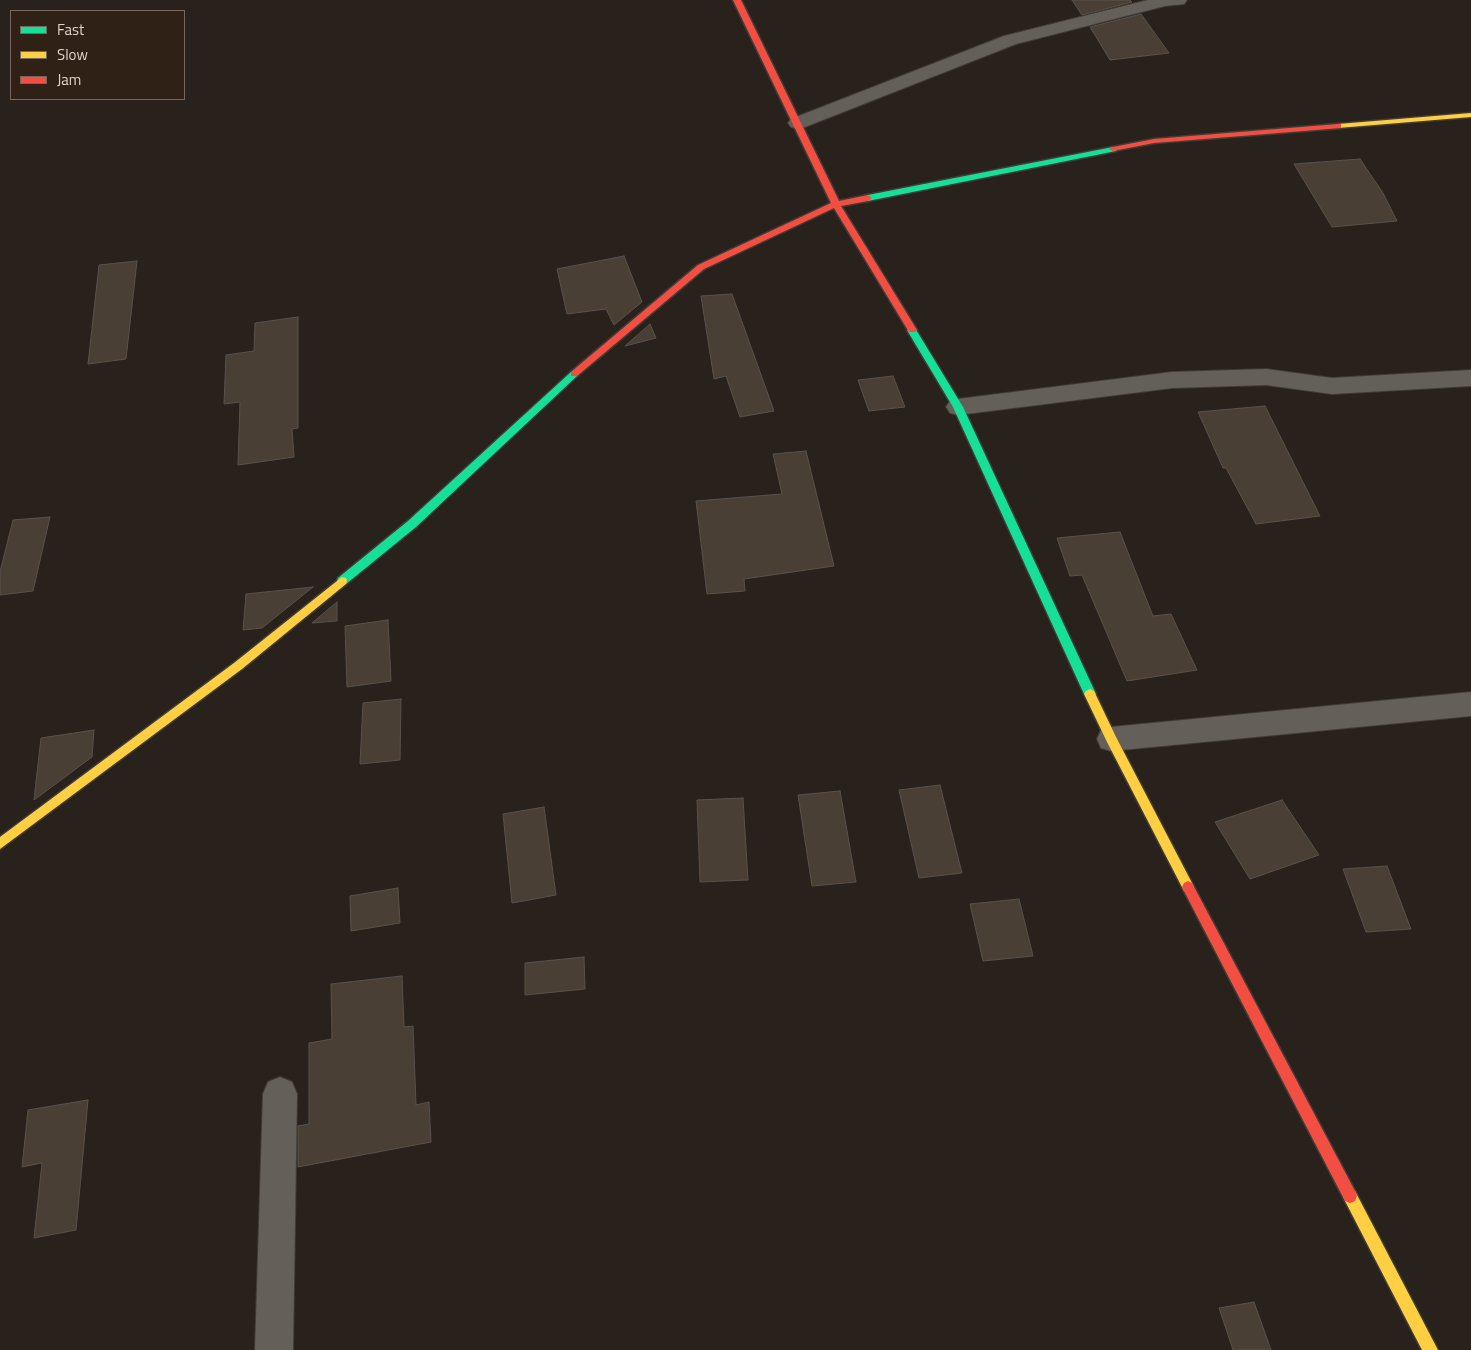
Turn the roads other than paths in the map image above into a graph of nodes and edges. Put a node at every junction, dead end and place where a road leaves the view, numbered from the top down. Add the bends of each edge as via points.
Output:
1 (737, 0) edge
2 (1178, 0) edge
3 (1471, 115) edge
4 (798, 123) junction
5 (836, 204) junction
6 (1471, 378) edge
7 (958, 406) junction
8 (1471, 704) edge
9 (1111, 739) junction
10 (0, 844) edge
11 (280, 1094) dead end
12 (274, 1350) edge
13 (1430, 1350) edge

1 - 4 street
2 - 4 street via 1010,40
3 - 5 street via 1154,141
4 - 5 street
5 - 7 street
5 - 10 street via 701,267 556,388 412,524 238,666
6 - 7 street via 1332,386 1266,377 1172,380
7 - 9 street
8 - 9 street
9 - 13 street
11 - 12 street

